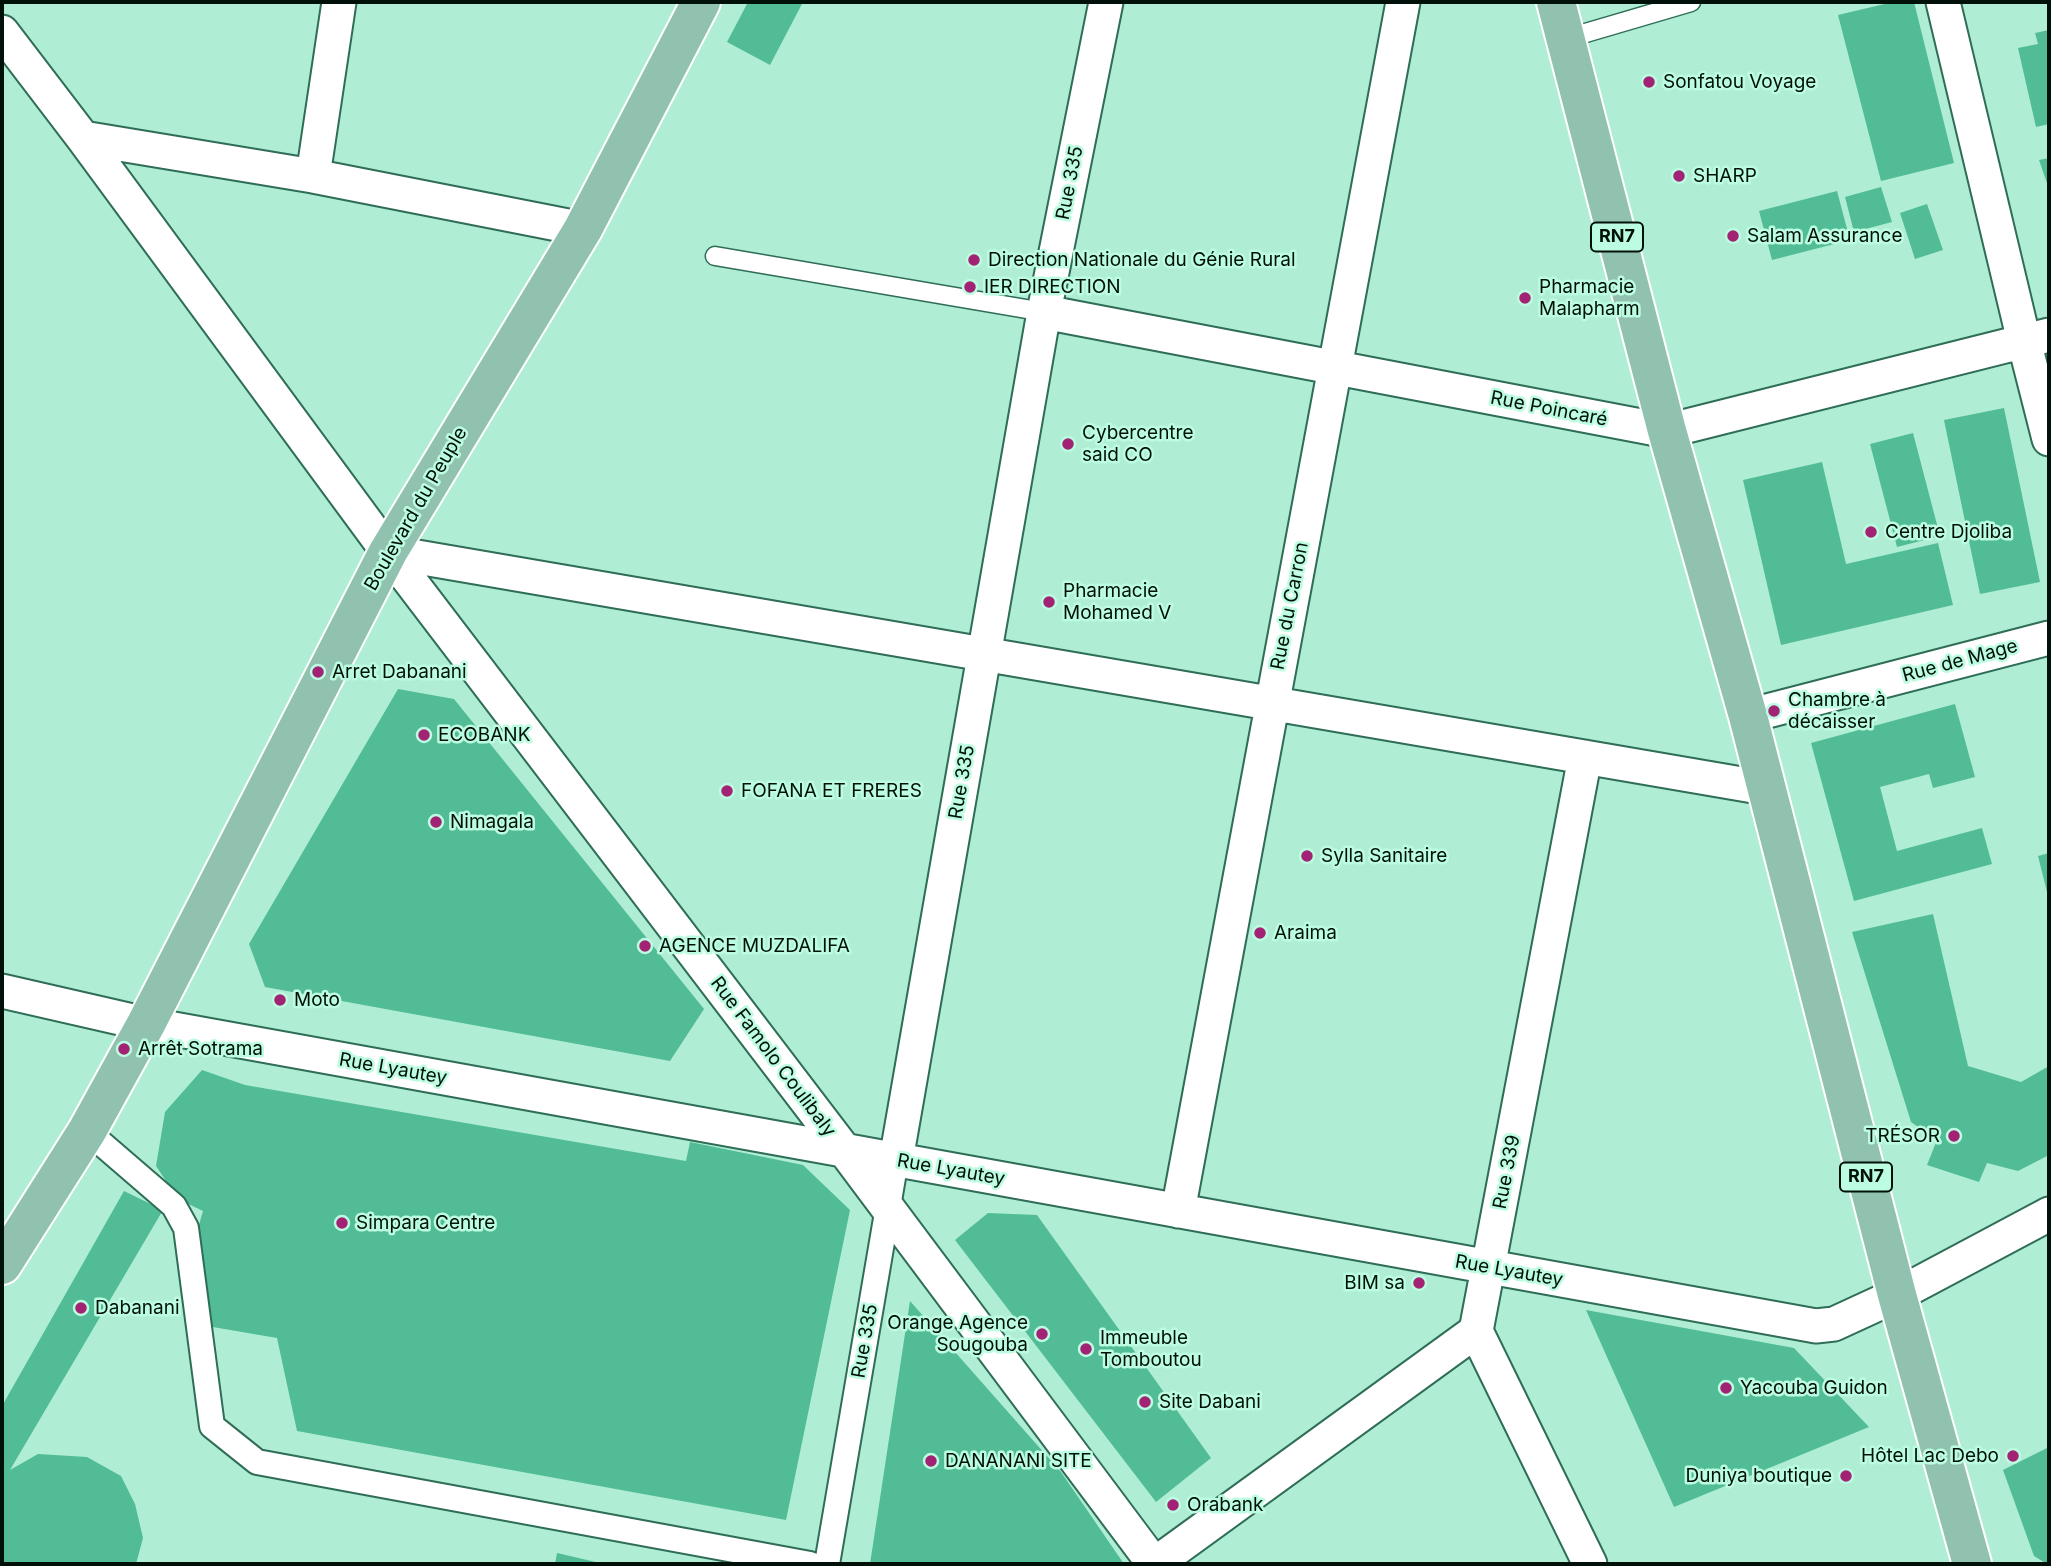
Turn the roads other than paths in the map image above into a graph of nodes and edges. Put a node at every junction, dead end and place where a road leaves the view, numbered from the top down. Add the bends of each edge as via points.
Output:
1 (339, 2) edge
2 (701, 2) edge
3 (1106, 2) edge
4 (1403, 2) edge
5 (1556, 2) edge
6 (1691, 2) edge
7 (1943, 2) edge
8 (1565, 38) junction
9 (4, 39) edge
10 (83, 138) junction
11 (313, 176) junction
12 (583, 229) junction
13 (715, 256) dead end
14 (1044, 312) junction
15 (2036, 338) edge
16 (1335, 368) junction
17 (1667, 431) junction
18 (2049, 439) edge
19 (388, 552) junction
20 (2049, 638) edge
21 (984, 654) junction
22 (1272, 704) junction
23 (1748, 716) junction
24 (1585, 757) junction
25 (1765, 789) junction
26 (2, 991) edge
27 (146, 1024) junction
28 (87, 1132) junction
29 (845, 1151) junction
30 (896, 1160) junction
31 (888, 1210) junction
32 (1178, 1211) junction
33 (2049, 1214) edge
34 (2, 1265) edge
35 (1488, 1268) junction
36 (1897, 1296) junction
37 (1476, 1331) junction
38 (810, 1564) edge
39 (827, 1564) edge
40 (1155, 1564) edge
41 (1590, 1564) edge
42 (1972, 1564) edge

1 - 11 street
2 - 12 main road, Boulevard du Peuple
3 - 14 street, Rue 335
4 - 16 street, Rue du Carron
5 - 8 main road, RN7
6 - 8 lane
7 - 15 street
8 - 17 main road, RN7
9 - 10 street, Rue Famolo Coulibaly
10 - 11 street
10 - 19 street, Rue Famolo Coulibaly
11 - 12 street
12 - 19 main road, Boulevard du Peuple
13 - 14 lane
14 - 16 street, Rue Poincaré
14 - 21 street, Rue 335
15 - 17 street, Rue Poincaré
15 - 18 street
16 - 17 street, Rue Poincaré
16 - 22 street, Rue du Carron
17 - 23 main road, RN7
19 - 21 street
19 - 27 main road, Boulevard du Peuple
19 - 29 street, Rue Famolo Coulibaly
20 - 23 street, Rue de Mage
21 - 22 street
21 - 30 street, Rue 335
22 - 24 street
22 - 32 street, Rue du Carron
23 - 25 main road, RN7
24 - 25 street
24 - 35 street, Rue 339
25 - 36 main road, RN7
26 - 27 street, Rue Lyautey
27 - 28 main road, Boulevard du Peuple
27 - 29 street, Rue Lyautey
28 - 34 main road, Boulevard du Peuple
28 - 38 street via 173,1206 186,1228 212,1426 257,1462
29 - 30 street, Rue Lyautey
29 - 31 street, Rue Famolo Coulibaly
30 - 31 street, Rue 335
30 - 32 street, Rue Lyautey
31 - 39 street, Rue 335
31 - 40 street, Rue Famolo Coulibaly
32 - 35 street, Rue Lyautey
33 - 36 street, Rue Lyautey
35 - 36 street, Rue Lyautey via 1816,1326 1834,1324
35 - 37 street, Rue 339
36 - 42 main road, RN7
37 - 40 street
37 - 41 street

